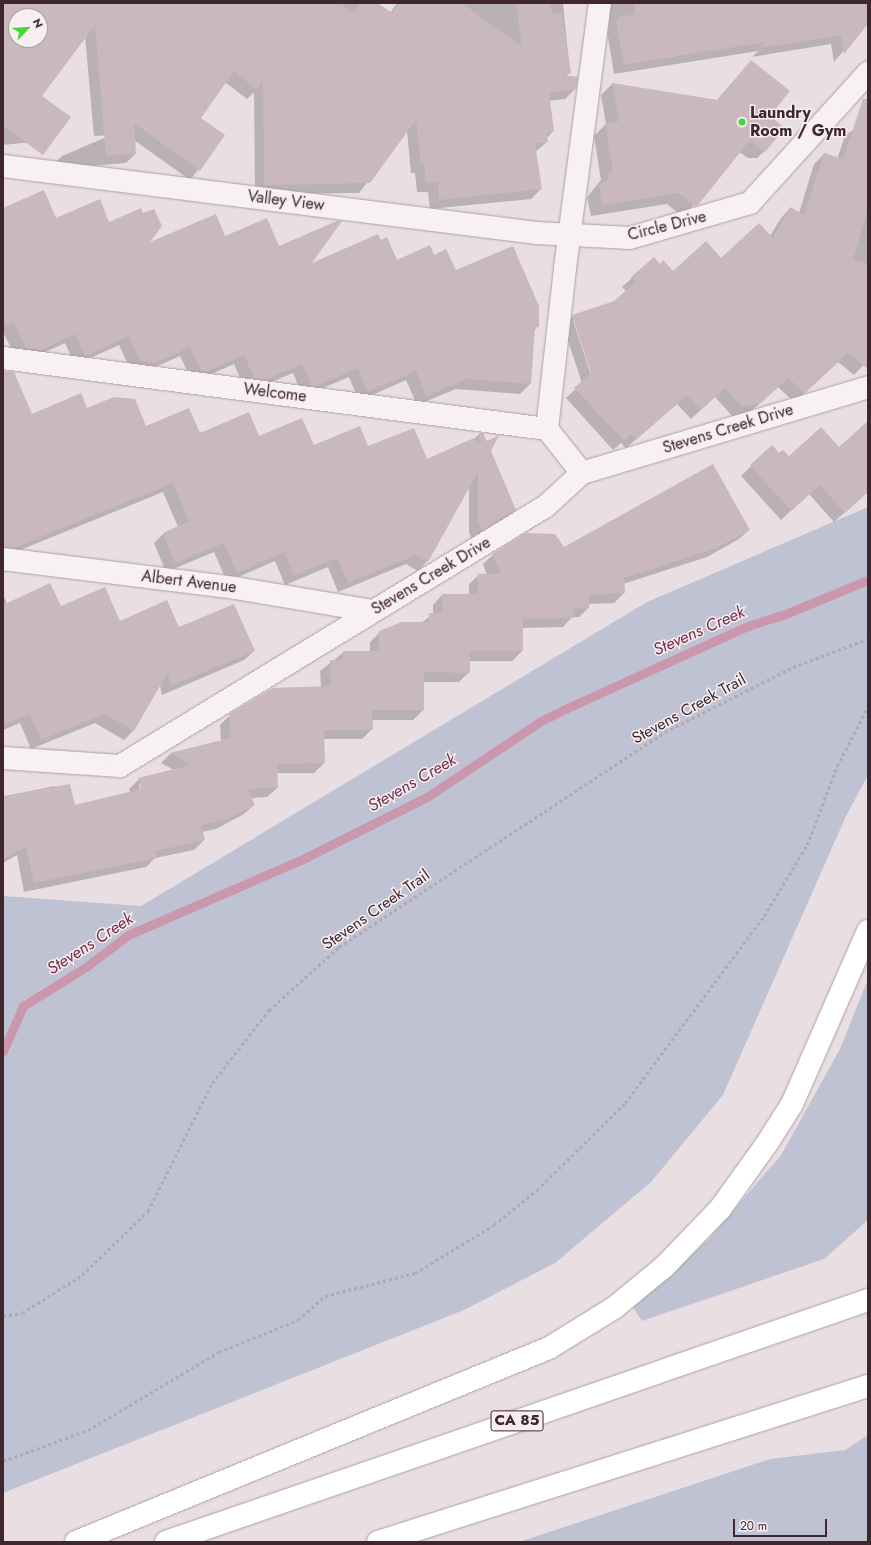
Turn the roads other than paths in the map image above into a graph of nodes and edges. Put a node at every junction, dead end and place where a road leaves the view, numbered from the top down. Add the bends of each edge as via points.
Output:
1 (600, 3) edge
2 (868, 72) edge
3 (3, 166) edge
4 (569, 236) junction
5 (3, 358) edge
6 (868, 388) edge
7 (547, 429) junction
8 (582, 473) junction
9 (3, 559) edge
10 (373, 611) junction
11 (3, 758) edge
12 (868, 931) edge
13 (868, 1300) edge
14 (868, 1386) edge
15 (76, 1542) edge
16 (166, 1542) edge
17 (378, 1542) edge

1 - 4 lane
2 - 4 lane, Circle Drive via 750,203 630,238
3 - 4 lane, Valley View
4 - 7 lane
5 - 7 lane, Welcome
6 - 8 lane, Stevens Creek Drive
7 - 8 lane
8 - 10 lane, Stevens Creek Drive via 545,507
9 - 10 lane, Albert Avenue via 235,588
10 - 11 lane, Stevens Creek Drive via 120,766
12 - 15 highway via 792,1104 768,1142 720,1209 664,1267 614,1308 549,1348
13 - 16 highway, CA 85
14 - 17 highway

